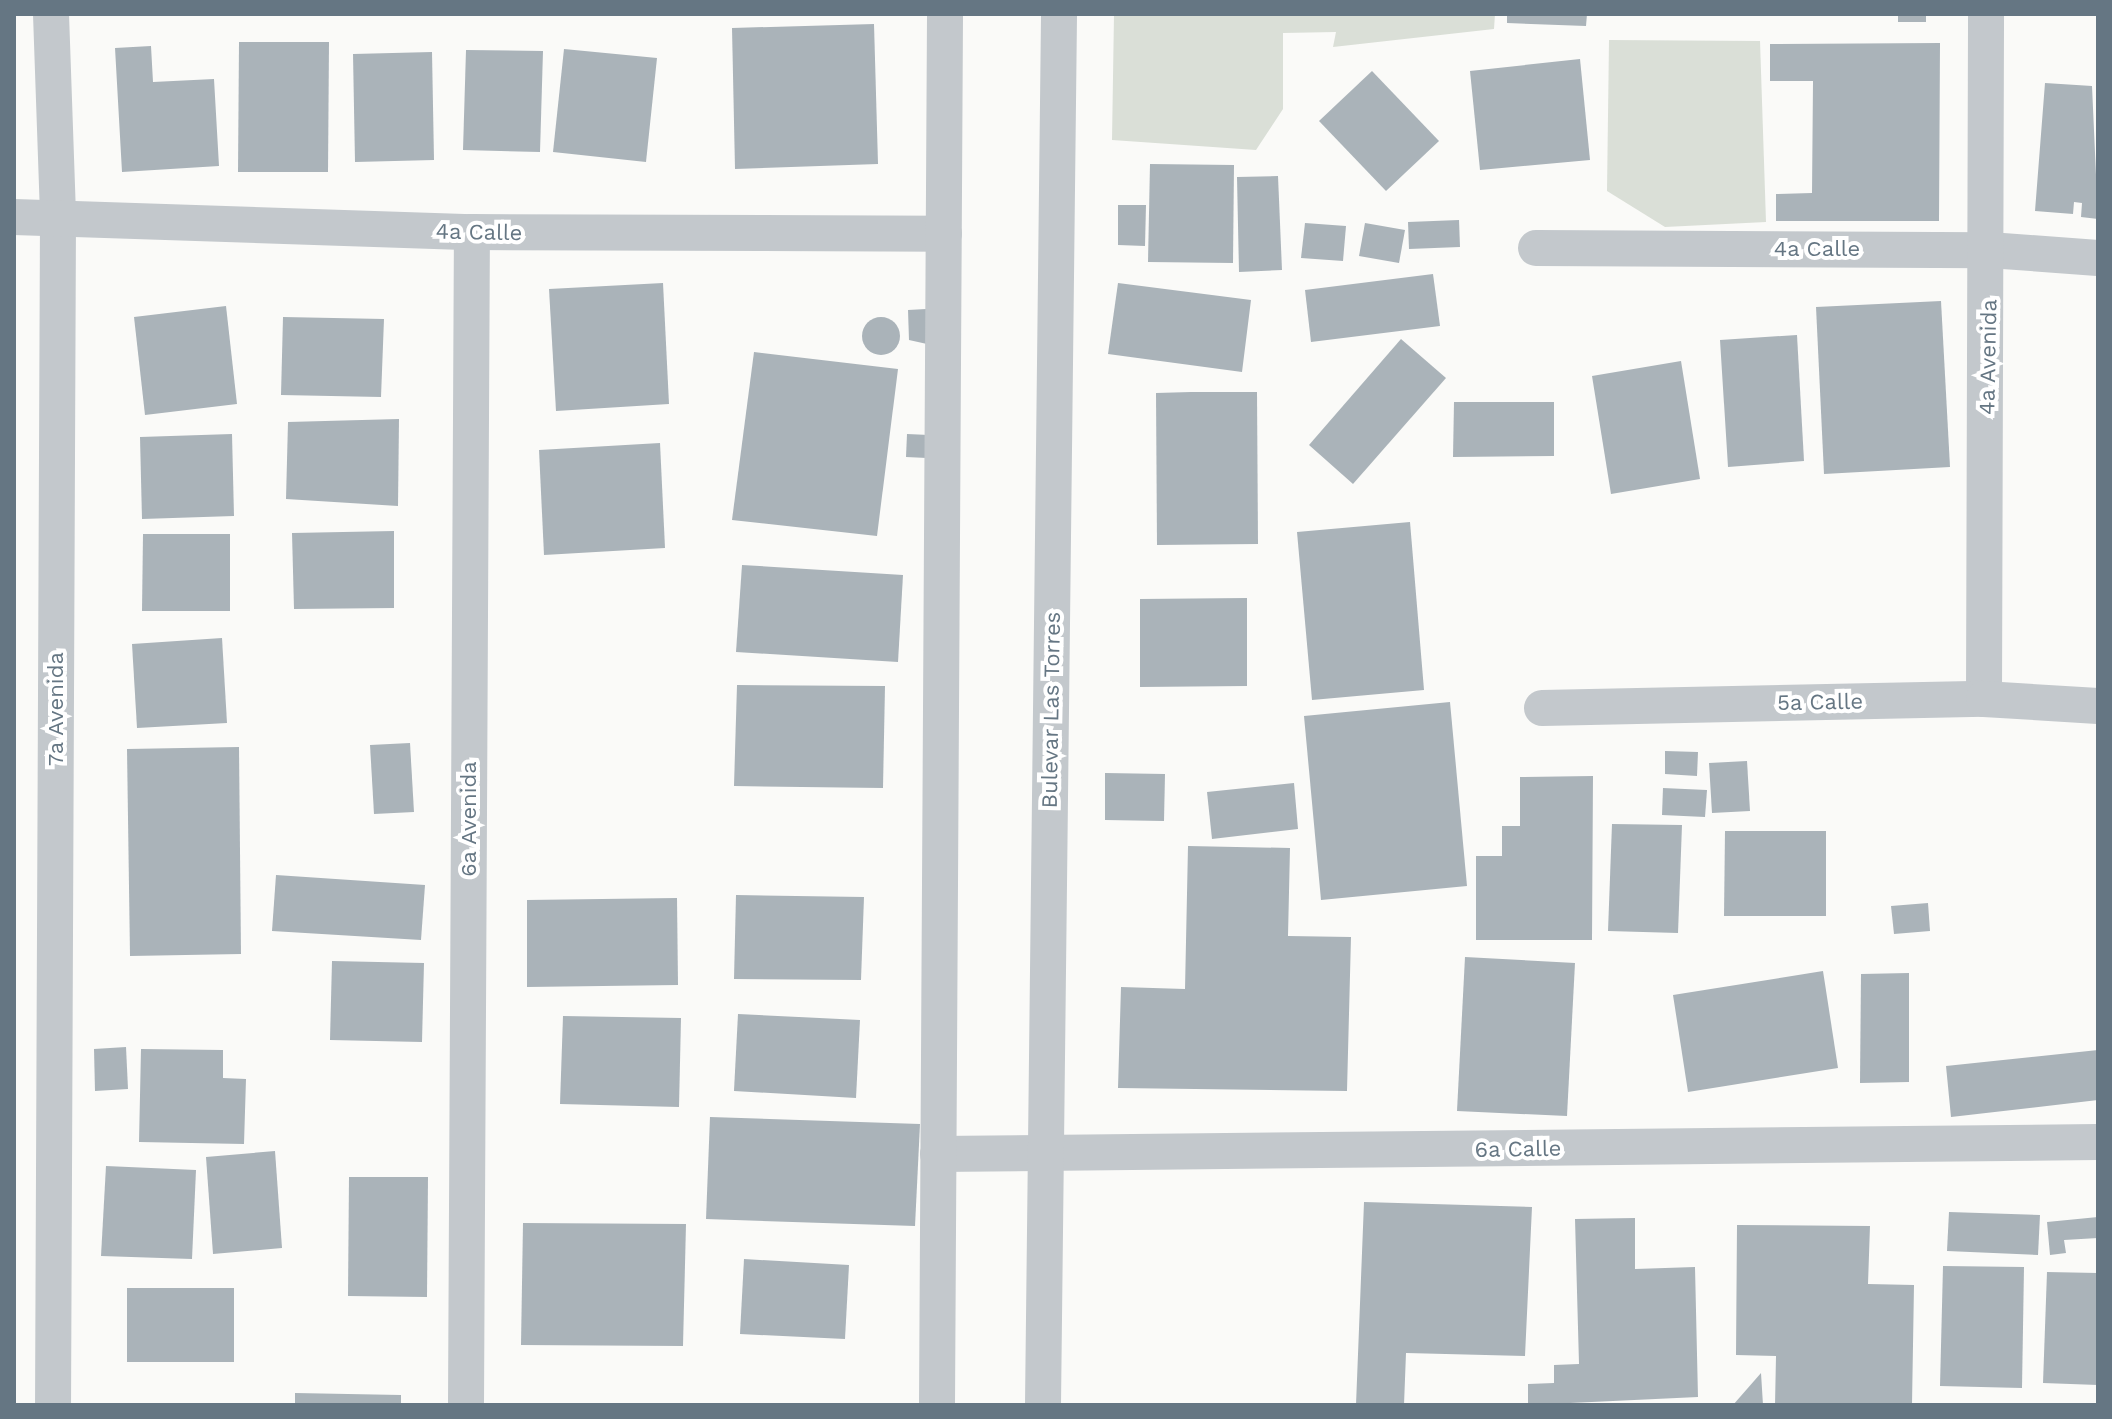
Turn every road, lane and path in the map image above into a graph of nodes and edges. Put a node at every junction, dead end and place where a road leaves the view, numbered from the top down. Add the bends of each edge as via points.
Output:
1 (51, 14) edge
2 (945, 14) edge
3 (1059, 14) edge
4 (1986, 14) edge
5 (14, 217) edge
6 (58, 218) junction
7 (472, 232) junction
8 (944, 234) junction
9 (1536, 248) dead end
10 (1989, 250) junction
11 (2098, 258) edge
12 (1984, 699) junction
13 (2098, 706) edge
14 (1542, 708) dead end
15 (2098, 1142) edge
16 (938, 1154) junction
17 (1046, 1154) junction
18 (53, 1405) edge
19 (466, 1405) edge
20 (937, 1405) edge
21 (1043, 1405) edge

1 - 6 street, 7a Avenida
2 - 8 street
3 - 17 street, Bulevar Las Torres
4 - 10 street, 4a Avenida
5 - 6 street, 4a Calle
6 - 7 street, 4a Calle
6 - 18 street, 7a Avenida
7 - 8 street, 4a Calle
7 - 19 street, 6a Avenida
8 - 16 street
9 - 10 street, 4a Calle
10 - 11 street, 4a Calle
10 - 12 street, 4a Avenida
12 - 13 street, 5a Calle
12 - 14 street, 5a Calle
15 - 17 street, 6a Calle
16 - 17 street, 6a Calle
16 - 20 street
17 - 21 street, Bulevar Las Torres

